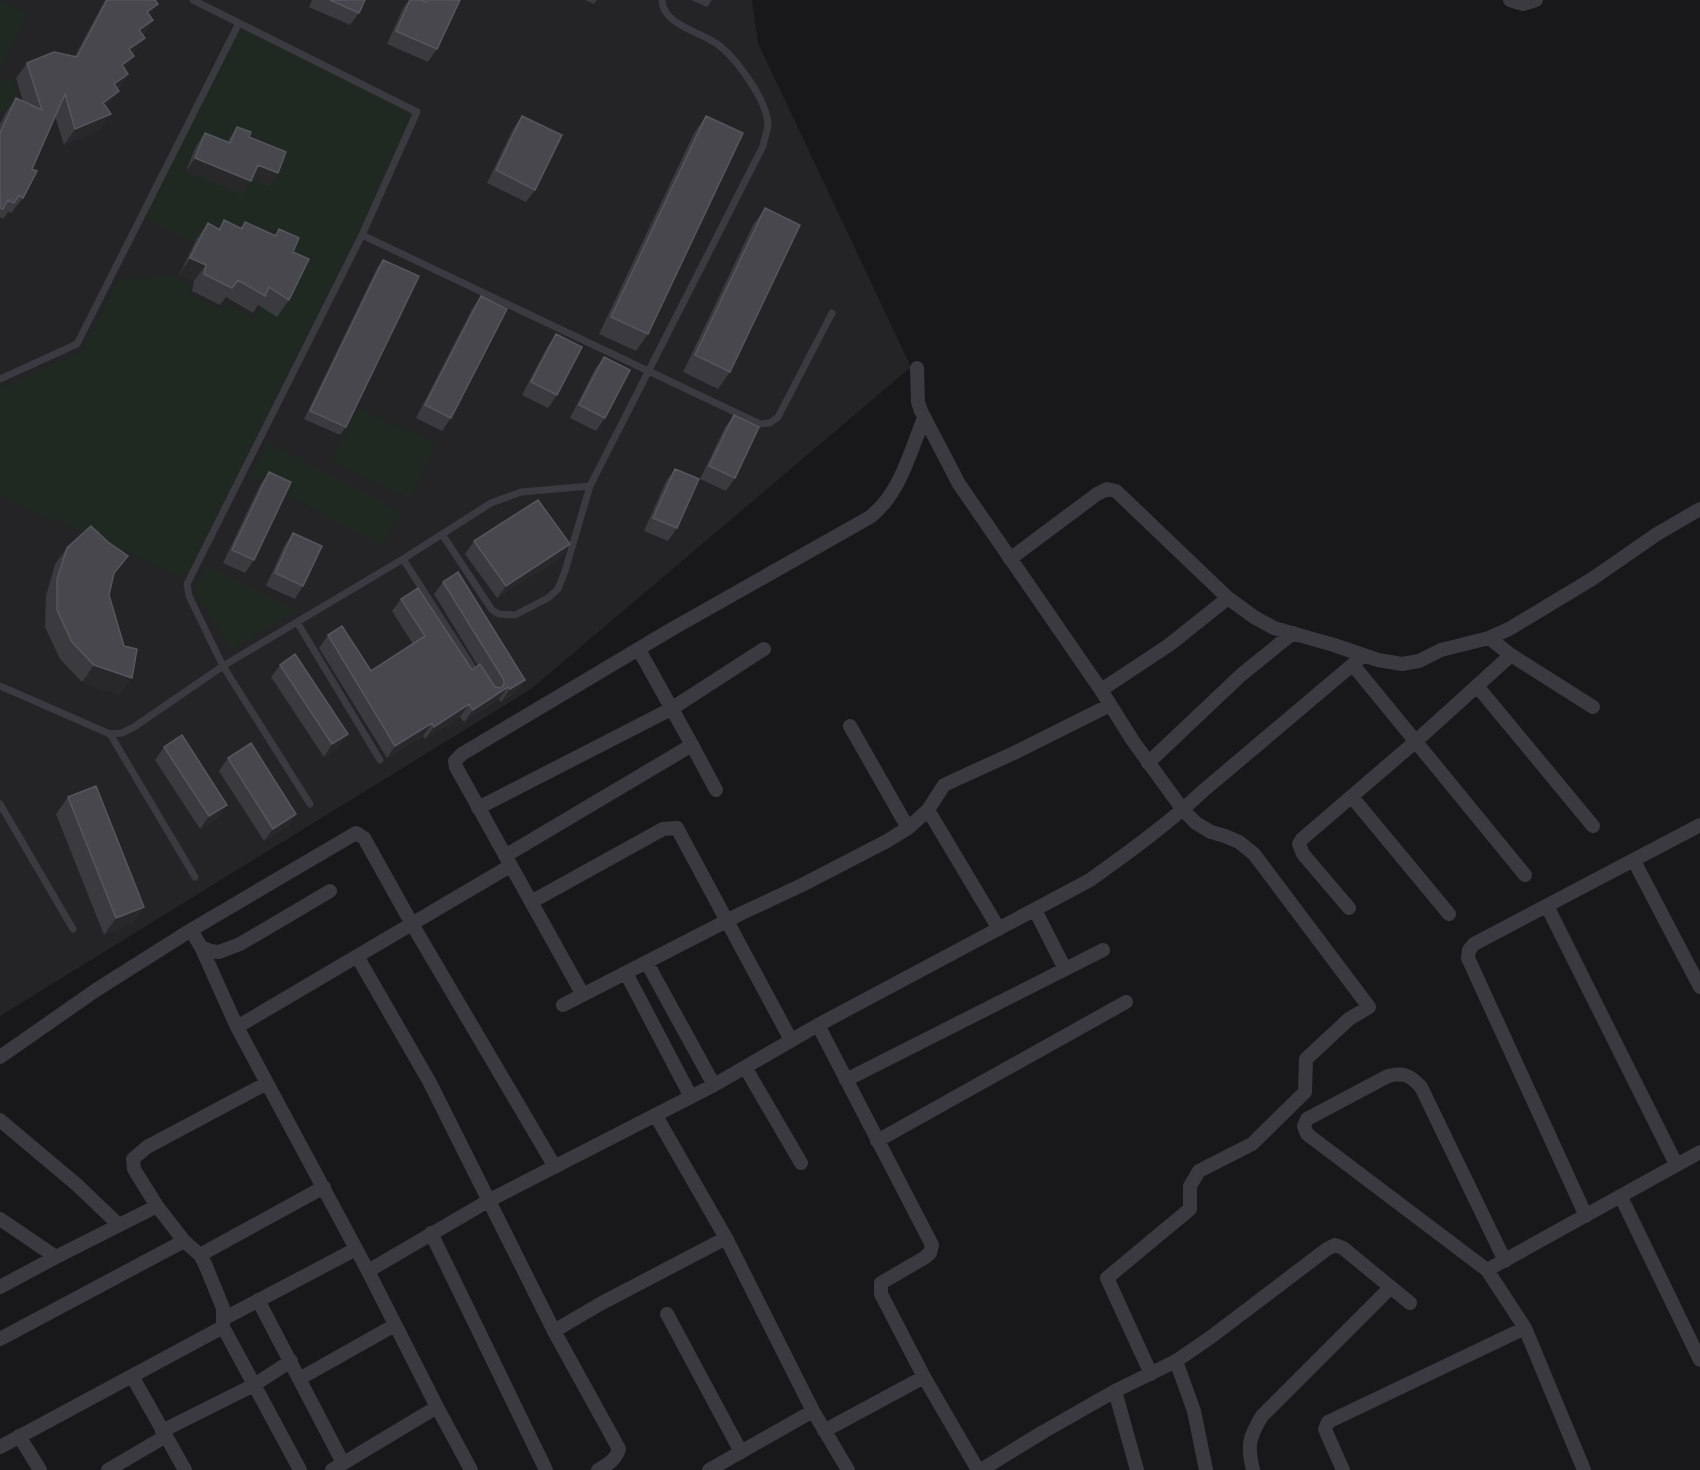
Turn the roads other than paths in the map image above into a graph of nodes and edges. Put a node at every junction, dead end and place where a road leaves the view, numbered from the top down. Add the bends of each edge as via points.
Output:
1 (193, 0) edge
2 (662, 0) edge
3 (1510, 0) edge
4 (1536, 0) edge
5 (240, 23) junction
6 (362, 235) junction
7 (832, 313) dead end
8 (917, 368) dead end
9 (650, 372) junction
10 (0, 379) edge
11 (924, 418) junction
12 (590, 486) junction
13 (1700, 509) edge
14 (442, 534) junction
15 (403, 559) junction
16 (1010, 559) junction
17 (1228, 598) junction
18 (297, 622) junction
19 (1293, 633) junction
20 (1489, 638) junction
21 (764, 649) dead end
22 (639, 650) junction
23 (1364, 655) junction
24 (1511, 655) junction
25 (1353, 665) junction
26 (223, 666) junction
27 (0, 686) edge
28 (484, 686) edge
29 (1477, 686) junction
30 (1101, 690) junction
31 (1110, 705) junction
32 (1593, 707) dead end
33 (671, 709) junction
34 (850, 726) dead end
35 (110, 734) junction
36 (1415, 742) junction
37 (692, 746) junction
38 (380, 760) dead end
39 (1148, 763) junction
40 (716, 790) dead end
41 (1352, 797) junction
42 (0, 804) edge
43 (310, 804) dead end
44 (478, 808) junction
45 (928, 810) junction
46 (1183, 810) junction
47 (1700, 825) edge
48 (1593, 826) dead end
49 (908, 828) junction
50 (508, 861) junction
51 (1634, 861) junction
52 (1525, 874) dead end
53 (195, 877) dead end
54 (330, 891) dead end
55 (531, 902) junction
56 (1547, 906) junction
57 (1349, 908) dead end
58 (1035, 910) junction
59 (1449, 914) dead end
60 (726, 921) junction
61 (412, 924) junction
62 (73, 929) dead end
63 (999, 929) junction
64 (191, 930) junction
65 (201, 947) junction
66 (1103, 950) dead end
67 (357, 957) junction
68 (647, 963) junction
69 (1065, 969) junction
70 (626, 973) junction
71 (1700, 987) edge
72 (583, 995) junction
73 (1126, 1002) dead end
74 (563, 1005) dead end
75 (818, 1025) junction
76 (237, 1027) junction
77 (791, 1040) junction
78 (0, 1057) edge
79 (745, 1067) junction
80 (846, 1080) junction
81 (267, 1083) junction
82 (714, 1086) junction
83 (691, 1098) junction
84 (656, 1116) junction
85 (0, 1120) edge
86 (877, 1141) junction
87 (1700, 1152) edge
88 (801, 1163) dead end
89 (1676, 1164) junction
90 (555, 1167) junction
91 (324, 1187) junction
92 (1621, 1197) junction
93 (488, 1201) junction
94 (157, 1206) junction
95 (1586, 1216) junction
96 (0, 1219) edge
97 (118, 1224) junction
98 (431, 1233) junction
99 (726, 1238) junction
100 (184, 1241) junction
101 (356, 1249) junction
102 (200, 1255) junction
103 (56, 1257) junction
104 (1504, 1261) junction
105 (1487, 1270) junction
106 (368, 1271) junction
107 (0, 1287) edge
108 (1391, 1287) junction
109 (258, 1300) junction
110 (1410, 1303) dead end
111 (667, 1314) dead end
112 (224, 1322) junction
113 (395, 1325) junction
114 (1524, 1328) junction
115 (554, 1330) junction
116 (0, 1339) edge
117 (1700, 1360) edge
118 (291, 1361) junction
119 (1176, 1361) junction
120 (1151, 1374) junction
121 (132, 1376) junction
122 (924, 1377) junction
123 (299, 1379) junction
124 (254, 1385) junction
125 (1115, 1391) junction
126 (437, 1407) junction
127 (813, 1411) junction
128 (824, 1431) junction
129 (164, 1434) junction
130 (20, 1436) junction
131 (0, 1447) edge
132 (741, 1452) junction
133 (338, 1467) edge
134 (40, 1470) edge
135 (108, 1470) edge
136 (184, 1470) edge
137 (300, 1470) edge
138 (471, 1470) edge
139 (546, 1470) edge
140 (598, 1470) edge
141 (709, 1470) edge
142 (847, 1470) edge
143 (980, 1470) edge
144 (1137, 1470) edge
145 (1206, 1470) edge
146 (1253, 1470) edge
147 (1343, 1470) edge
148 (1584, 1470) edge

1 - 5 lane
2 - 9 lane via 670,18 716,43 734,59 763,105 768,123 763,146
3 - 4 street
5 - 6 lane via 417,112
5 - 10 lane via 77,344
6 - 9 lane
6 - 26 lane via 187,584
7 - 9 lane via 778,417 770,423 760,424
8 - 11 street via 918,402
9 - 12 lane
11 - 16 street via 959,484
11 - 22 street via 890,497 880,509
12 - 14 lane via 507,496
12 - 14 lane via 558,589 515,615 492,610
13 - 20 street via 1592,579
14 - 15 lane
15 - 18 lane
15 - 28 lane
16 - 17 street via 1107,489 1116,491 1133,506
16 - 30 street
17 - 19 street via 1274,628
17 - 30 street via 1169,645
18 - 26 lane
18 - 38 lane
19 - 23 street
19 - 39 street via 1241,675
20 - 23 street via 1402,664
20 - 24 street
21 - 33 street
22 - 33 street
22 - 44 street via 462,754 455,761 456,767
23 - 25 street
24 - 29 street
24 - 32 street
25 - 36 street
25 - 46 street
26 - 35 lane via 134,727
26 - 43 lane
27 - 35 lane
29 - 36 street
29 - 48 street
30 - 31 street
31 - 39 street
31 - 45 street via 944,785
33 - 37 street
33 - 44 street
34 - 49 street
35 - 53 lane
36 - 41 street
36 - 52 street
37 - 40 street
37 - 50 street
39 - 46 street
41 - 57 street via 1299,844 1303,854
41 - 59 street
42 - 62 lane
44 - 50 street
45 - 49 street
45 - 63 street
46 - 58 street via 1090,880
46 - 120 street via 1211,832 1239,842 1254,854 1370,1007 1349,1019 1306,1059 1305,1092 1252,1144 1198,1171 1190,1186 1190,1209 1107,1278
47 - 51 street
49 - 60 street via 825,874
50 - 55 street
50 - 61 street
51 - 56 street
51 - 71 street
54 - 65 street via 240,944 219,952
55 - 60 street via 671,827 681,833
55 - 72 street
56 - 89 street
56 - 95 street via 1474,945 1468,958
58 - 63 street
58 - 69 street
60 - 68 street
60 - 77 street
61 - 64 street via 364,838 356,833
61 - 67 street
61 - 90 street
63 - 75 street
64 - 65 street
64 - 78 street
65 - 76 street
66 - 69 street
67 - 76 street
67 - 93 street via 429,1081
68 - 70 street
68 - 82 street
69 - 80 street
70 - 72 street
70 - 83 street
72 - 74 street
73 - 86 street
75 - 77 street
75 - 80 street
76 - 81 street
77 - 79 street
79 - 82 street
79 - 88 street
80 - 86 street
81 - 91 street
81 - 94 street via 147,1147 133,1159 134,1168
82 - 83 street
83 - 84 street
84 - 90 street
84 - 99 street
85 - 97 street
86 - 122 street via 932,1245 930,1253 881,1283 880,1289
87 - 89 street
89 - 92 street
90 - 93 street
91 - 101 street
91 - 102 street
92 - 95 street
92 - 117 street
93 - 98 street
93 - 115 street
94 - 97 street
94 - 100 street
95 - 104 street
96 - 103 street
97 - 103 street
98 - 106 street
98 - 139 street
99 - 115 street
99 - 127 street
100 - 102 street
100 - 116 street
101 - 106 street
101 - 109 street
102 - 112 street via 224,1308
103 - 107 street
104 - 105 street
104 - 105 street via 1412,1077 1400,1072 1388,1076 1307,1119 1307,1134
105 - 114 street
106 - 113 street
108 - 110 street
108 - 119 street via 1335,1245
108 - 146 street via 1262,1416 1249,1442
109 - 112 street
109 - 118 street
111 - 132 street
112 - 121 street
112 - 124 street
113 - 123 street
113 - 126 street
114 - 147 street via 1328,1422 1325,1429
114 - 148 street
115 - 140 street via 619,1449 612,1462
118 - 123 street
118 - 124 street
119 - 120 street
119 - 145 street via 1194,1411
120 - 125 street
121 - 129 street
121 - 130 street
122 - 128 street
122 - 143 street
123 - 133 street
124 - 129 street
124 - 137 street
125 - 143 street
125 - 144 street
126 - 133 street
126 - 138 street
127 - 128 street
127 - 132 street
128 - 142 street
129 - 135 street
129 - 136 street
130 - 131 street
130 - 134 street
132 - 141 street

